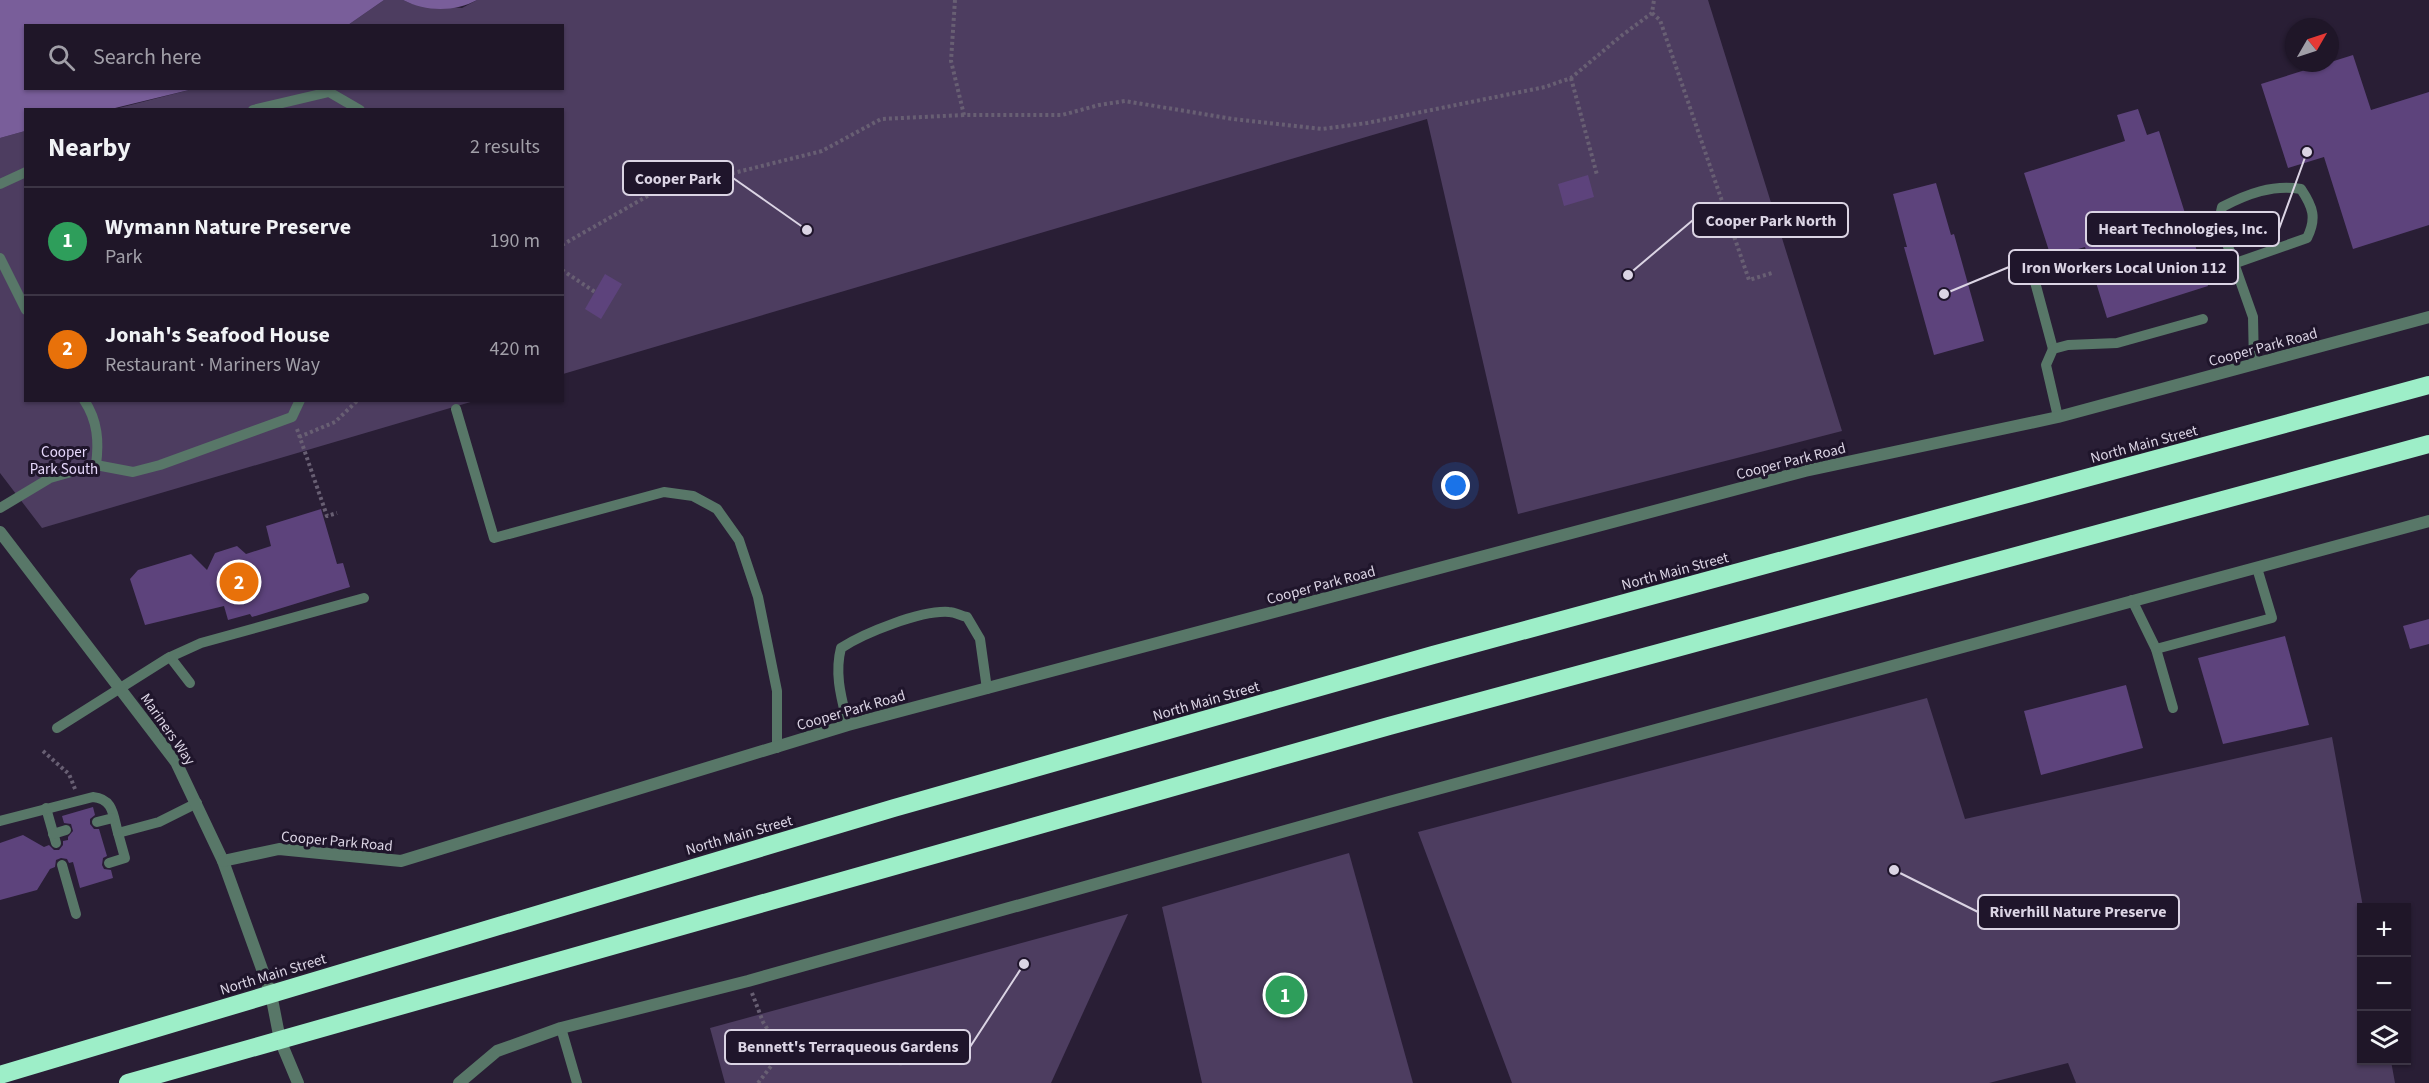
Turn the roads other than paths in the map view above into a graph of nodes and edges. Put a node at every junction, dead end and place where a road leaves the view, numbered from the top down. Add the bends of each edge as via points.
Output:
1 (261, 108) edge
2 (357, 108) edge
3 (24, 173) edge
4 (0, 184) edge
5 (0, 258) edge
6 (2234, 264) junction
7 (2035, 282) dead end
8 (24, 306) edge
9 (2429, 317) edge
10 (2203, 319) dead end
11 (2053, 349) junction
12 (2254, 365) junction
13 (2429, 385) edge
14 (85, 402) edge
15 (299, 402) edge
16 (456, 409) dead end
17 (2058, 417) junction
18 (2429, 444) edge
19 (96, 465) junction
20 (0, 508) edge
21 (2429, 521) edge
22 (0, 532) edge
23 (2257, 568) junction
24 (364, 598) dead end
25 (2132, 600) junction
26 (2156, 649) junction
27 (170, 657) junction
28 (190, 683) dead end
29 (120, 687) junction
30 (987, 689) junction
31 (2173, 708) dead end
32 (848, 725) junction
33 (57, 728) dead end
34 (777, 748) junction
35 (197, 803) junction
36 (46, 808) junction
37 (113, 818) junction
38 (0, 821) edge
39 (97, 822) dead end
40 (66, 830) dead end
41 (118, 833) junction
42 (223, 861) junction
43 (109, 862) dead end
44 (68, 871) dead end
45 (76, 914) dead end
46 (271, 994) junction
47 (561, 1028) junction
48 (280, 1040) junction
49 (0, 1075) edge
50 (128, 1083) edge
51 (298, 1083) edge
52 (459, 1083) edge
53 (577, 1083) edge

1 - 2 lane via 329,92
3 - 4 lane
5 - 8 lane
6 - 6 lane via 2219,221 2222,207 2245,196 2284,186 2301,189 2310,202 2314,224 2307,238
6 - 12 lane via 2253,317
7 - 11 lane
9 - 12 street, Cooper Park Road
10 - 11 lane via 2117,343
11 - 17 lane via 2046,365
12 - 17 street, Cooper Park Road
13 - 46 highway, North Main Street via 1373,672 884,811
14 - 19 lane via 99,441
15 - 19 lane via 292,417 160,465 133,472
16 - 34 lane via 494,538 664,492 693,496 717,509 740,540 758,597 777,691
17 - 30 street, Cooper Park Road via 1805,471
18 - 48 highway via 1399,723
19 - 20 lane via 50,478
21 - 23 street
22 - 29 street, Mariners Way
23 - 25 street
23 - 26 lane via 2272,618
24 - 27 lane via 201,644
25 - 26 lane
25 - 47 street via 748,981
26 - 31 lane
27 - 28 lane
27 - 29 lane
29 - 33 lane
29 - 35 street, Mariners Way via 176,762
30 - 32 street, Cooper Park Road
30 - 32 lane via 980,639 967,617 949,612 921,615 841,648 837,661 839,686
32 - 34 street, Cooper Park Road
34 - 42 street, Cooper Park Road via 401,861 279,849
35 - 41 lane via 159,822
35 - 42 street, Mariners Way
36 - 37 lane via 102,798 109,804
36 - 38 lane
36 - 40 lane via 55,838
37 - 39 lane
37 - 41 lane
41 - 43 lane via 125,858
42 - 46 street, Mariners Way
44 - 45 lane
46 - 48 street, Mariners Way
46 - 49 highway, North Main Street
47 - 52 street via 497,1051
47 - 53 lane
48 - 50 highway
48 - 51 street, Mariners Way

